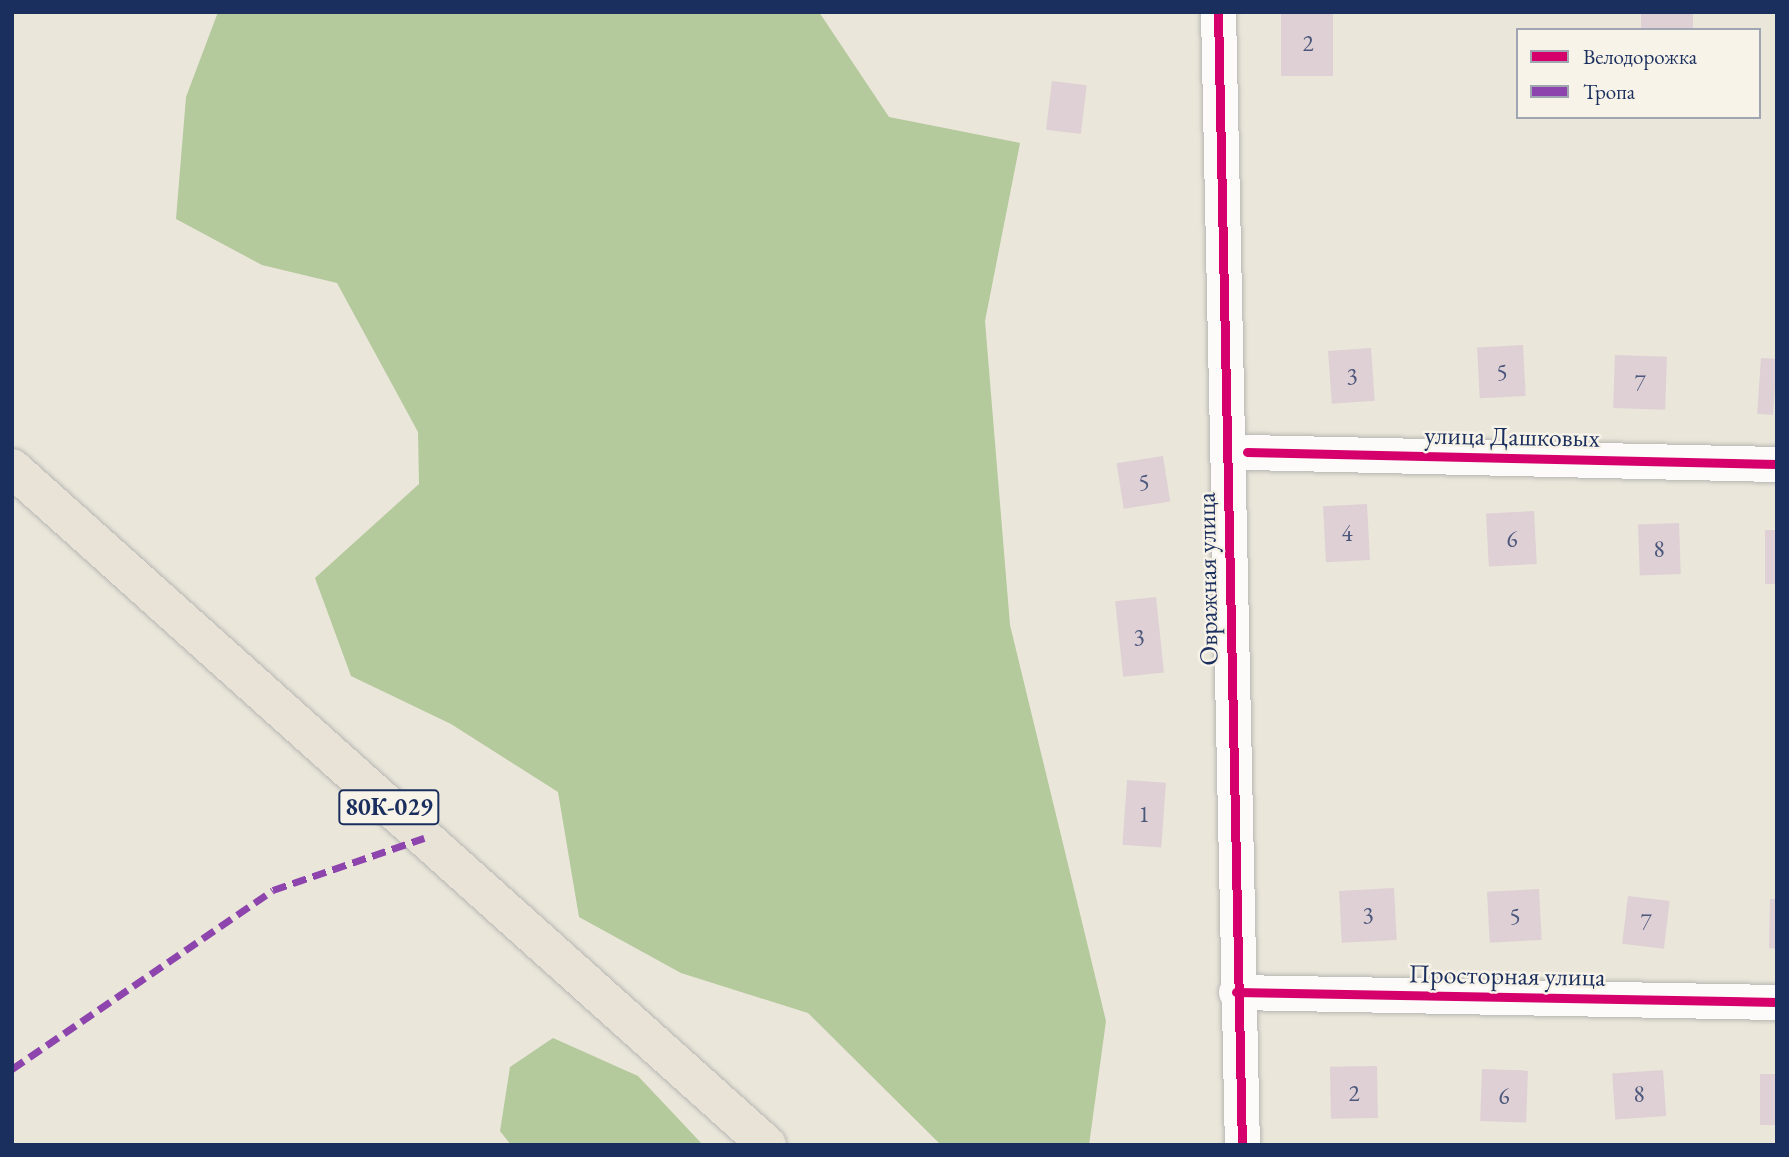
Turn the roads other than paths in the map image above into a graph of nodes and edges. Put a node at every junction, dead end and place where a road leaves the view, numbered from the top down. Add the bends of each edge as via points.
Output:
1 (1218, 12) edge
2 (1247, 452) dead end
3 (1777, 464) edge
4 (12, 468) edge
5 (1236, 992) junction
6 (1777, 1002) edge
7 (767, 1145) edge
8 (1242, 1145) edge

1 - 5 street, Овражная улица
2 - 3 street, улица Дашковых
4 - 7 main road, 80К-029
5 - 6 street, Просторная улица
5 - 8 street, Овражная улица

